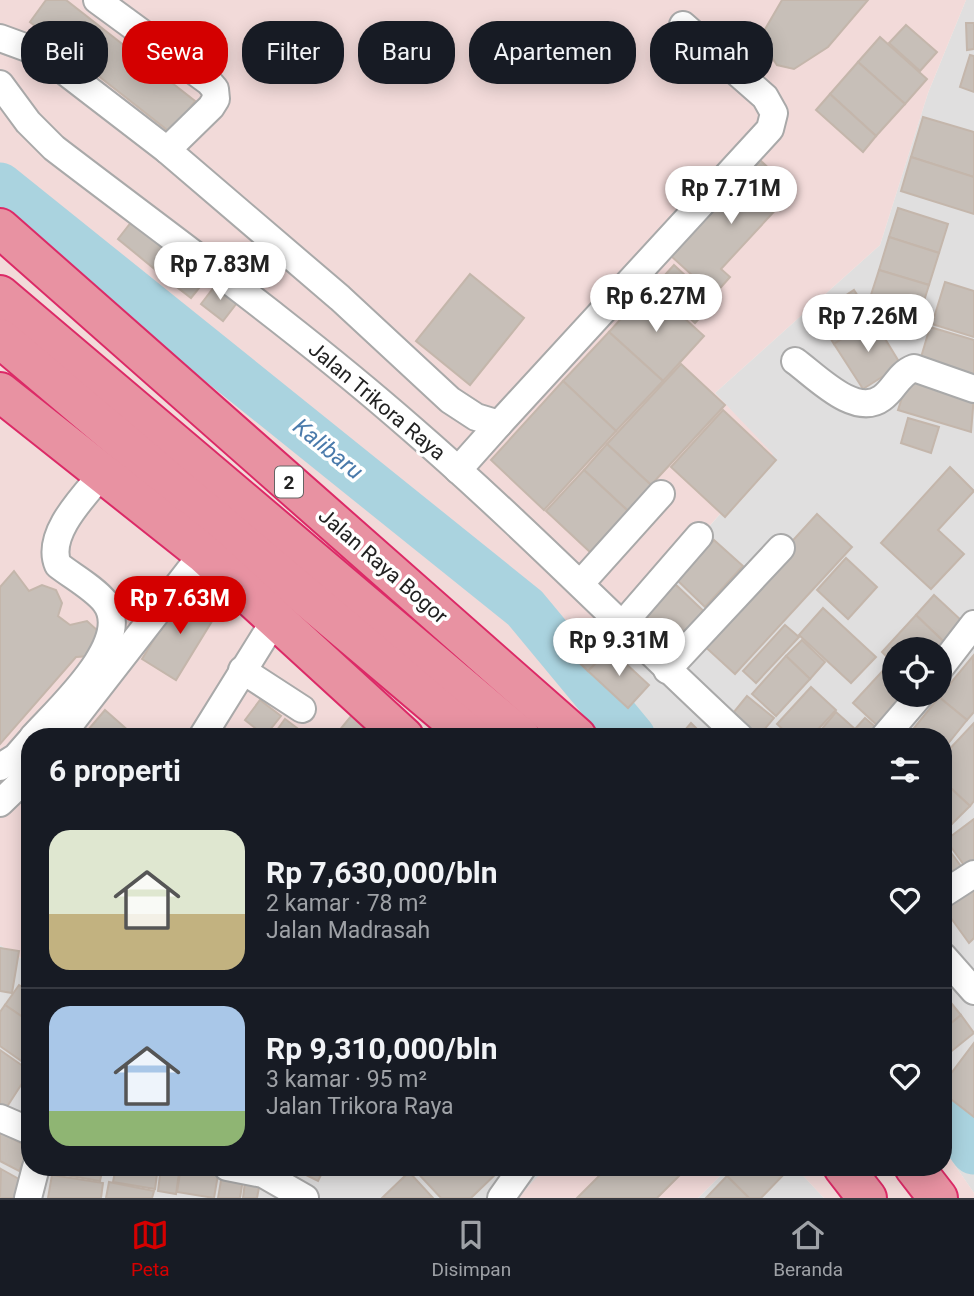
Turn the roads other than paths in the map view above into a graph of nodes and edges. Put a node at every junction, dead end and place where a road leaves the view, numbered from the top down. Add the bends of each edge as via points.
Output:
1 (97, 0) edge
2 (0, 38) edge
3 (0, 84) edge
4 (750, 84) edge
5 (167, 150) junction
6 (0, 228) edge
7 (0, 295) edge
8 (0, 338) edge
9 (795, 361) dead end
10 (974, 388) edge
11 (0, 392) edge
12 (499, 424) junction
13 (458, 470) junction
14 (103, 473) junction
15 (661, 494) dead end
16 (699, 536) dead end
17 (782, 548) dead end
18 (203, 553) junction
19 (581, 583) junction
20 (275, 618) junction
21 (974, 624) edge
22 (621, 626) junction
23 (952, 652) edge
24 (242, 670) junction
25 (667, 670) junction
26 (910, 707) edge
27 (302, 709) dead end
28 (41, 728) edge
29 (67, 728) edge
30 (207, 728) edge
31 (394, 728) edge
32 (461, 728) edge
33 (510, 728) edge
34 (567, 728) edge
35 (730, 728) edge
36 (892, 728) edge
37 (21, 751) edge
38 (0, 767) edge
39 (21, 783) edge
40 (0, 803) edge
41 (974, 874) edge
42 (952, 888) edge
43 (952, 966) edge
44 (974, 992) edge
45 (0, 1118) edge
46 (21, 1127) edge
47 (34, 1176) edge
48 (274, 1176) edge
49 (516, 1176) edge
50 (850, 1176) edge
51 (921, 1176) edge
52 (28, 1198) edge
53 (305, 1198) edge
54 (500, 1198) edge
55 (867, 1198) edge
56 (938, 1198) edge

1 - 5 street via 215,89 211,107
2 - 5 street via 41,54
3 - 13 street, Jalan Trikora Raya via 54,148 285,325
4 - 12 street via 774,113 770,129
5 - 12 street via 340,298 450,400
6 - 34 highway, Jalan Raya Bogor / 2
7 - 33 highway, Jalan Raya Bogor / 2
8 - 32 highway
9 - 10 street via 840,395 862,403 884,397 904,372 914,368
11 - 14 highway
12 - 13 street
13 - 19 street, Jalan Trikora Raya
14 - 18 highway
14 - 28 street via 59,534 54,556 58,565 106,602 113,628 103,657
15 - 19 street
16 - 22 street
17 - 25 street
18 - 20 highway
18 - 29 street
19 - 22 street, Jalan Trikora Raya
20 - 24 street
20 - 31 highway
21 - 23 street
22 - 25 street, Jalan Trikora Raya
24 - 27 street
24 - 30 street
25 - 35 street, Jalan Trikora Raya
26 - 36 street
37 - 38 street
39 - 40 street
41 - 42 street
43 - 44 street
45 - 46 street
47 - 52 street
48 - 53 street
49 - 54 street
50 - 55 highway
51 - 56 highway

